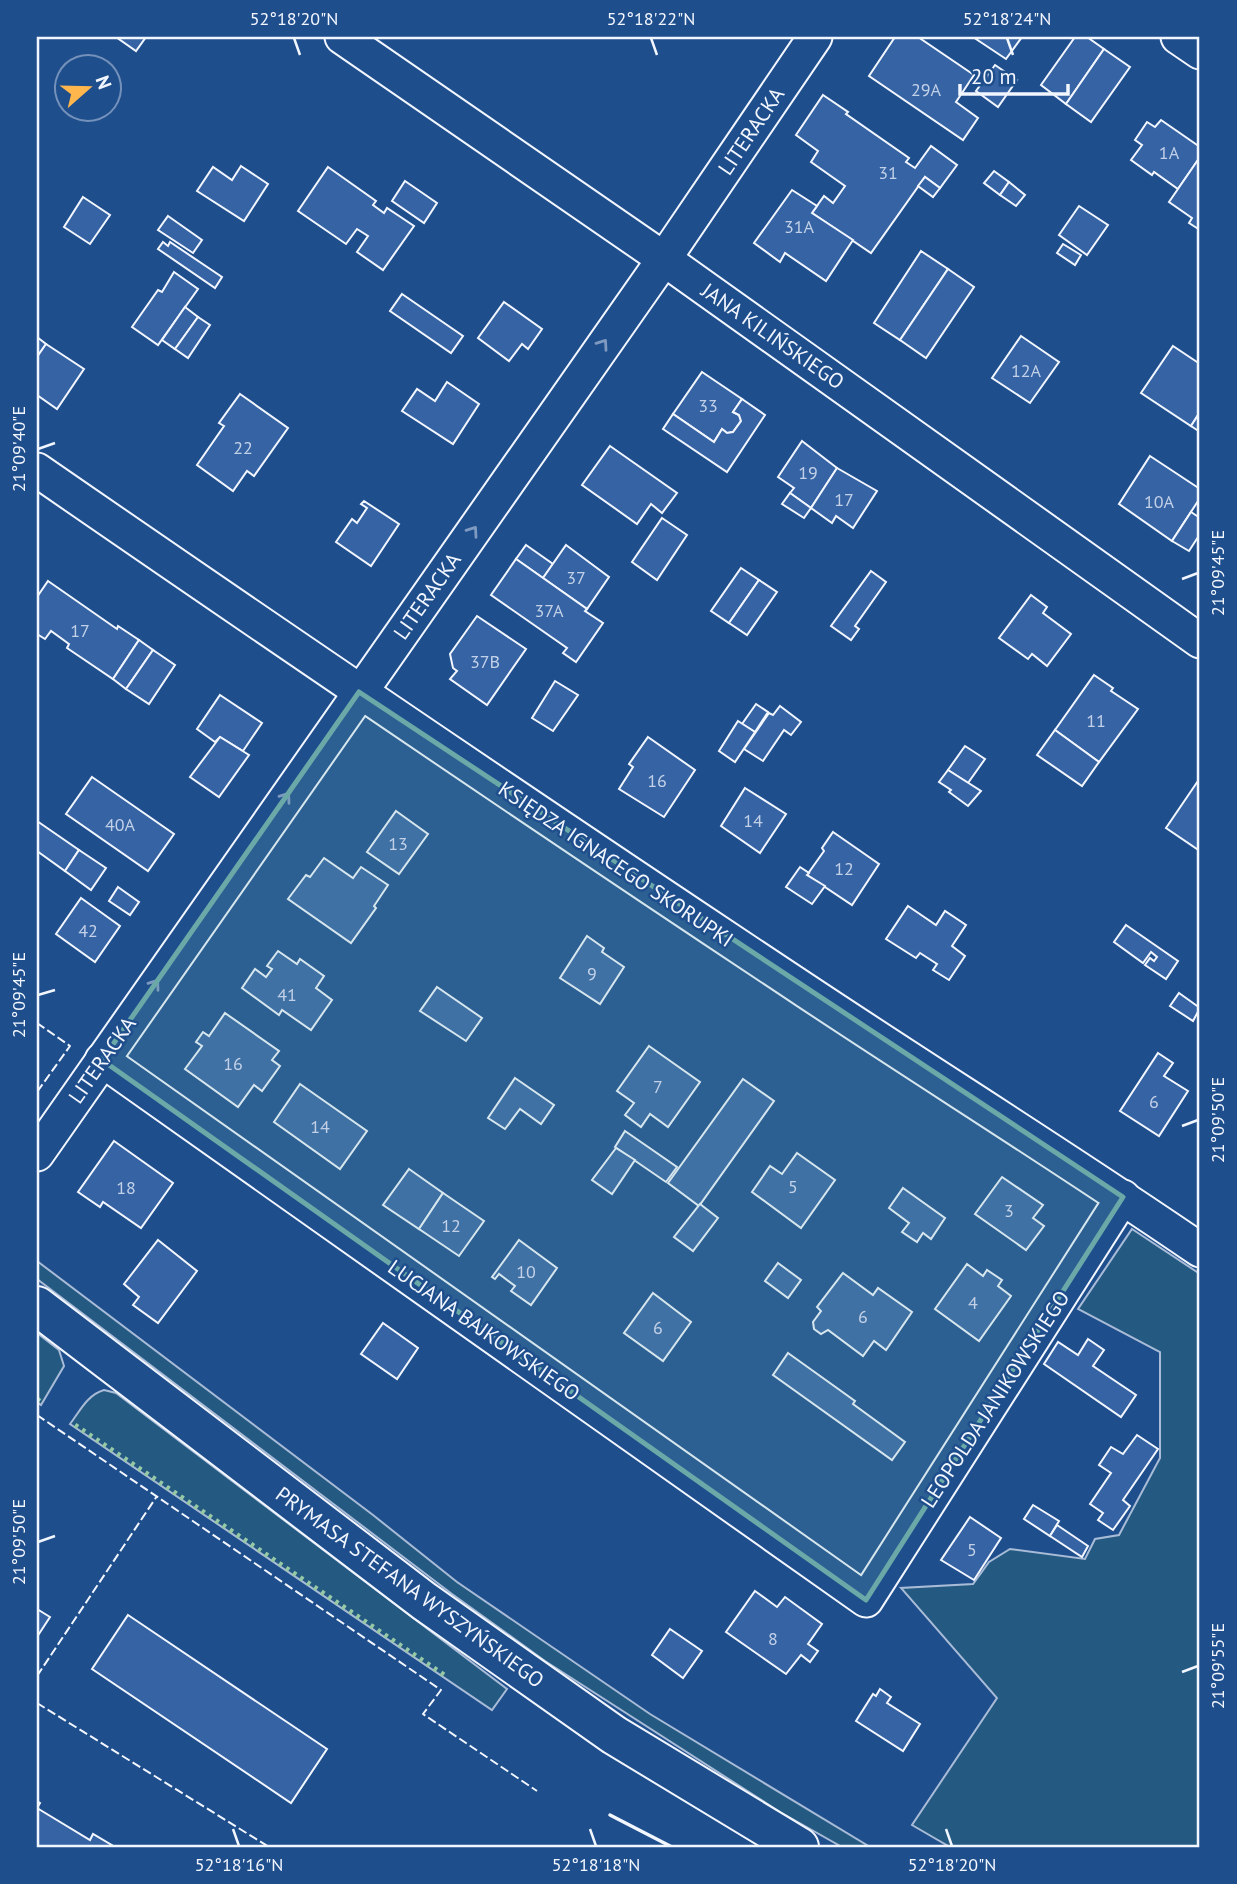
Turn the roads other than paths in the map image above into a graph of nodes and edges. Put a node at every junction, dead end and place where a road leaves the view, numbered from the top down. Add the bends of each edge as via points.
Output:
1 (342, 37) edge
2 (815, 37) edge
3 (1178, 37) edge
4 (1200, 52) edge
5 (664, 258) junction
6 (37, 470) edge
7 (1200, 641) edge
8 (359, 692) junction
9 (102, 1060) junction
10 (37, 1154) edge
11 (1123, 1197) junction
12 (1200, 1250) edge
13 (37, 1306) edge
14 (866, 1600) joint
15 (799, 1847) edge

1 - 5 street, JANA KILIŃSKIEGO
2 - 5 street, LITERACKA
3 - 4 street
5 - 7 street, JANA KILIŃSKIEGO
8 -> 5 street, LITERACKA
6 - 8 street, KSIĘDZA IGNACEGO SKORUPKI
9 -> 8 street, LITERACKA
8 - 11 street, KSIĘDZA IGNACEGO SKORUPKI
9 - 10 street, LITERACKA
9 - 14 street, LUCJANA BAJKOWSKIEGO
11 - 12 street, KSIĘDZA IGNACEGO SKORUPKI
11 - 14 street, LEOPOLDA JANIKOWSKIEGO
13 - 15 main road, PRYMASA STEFANA WYSZYŃSKIEGO via 424,1601 614,1735

